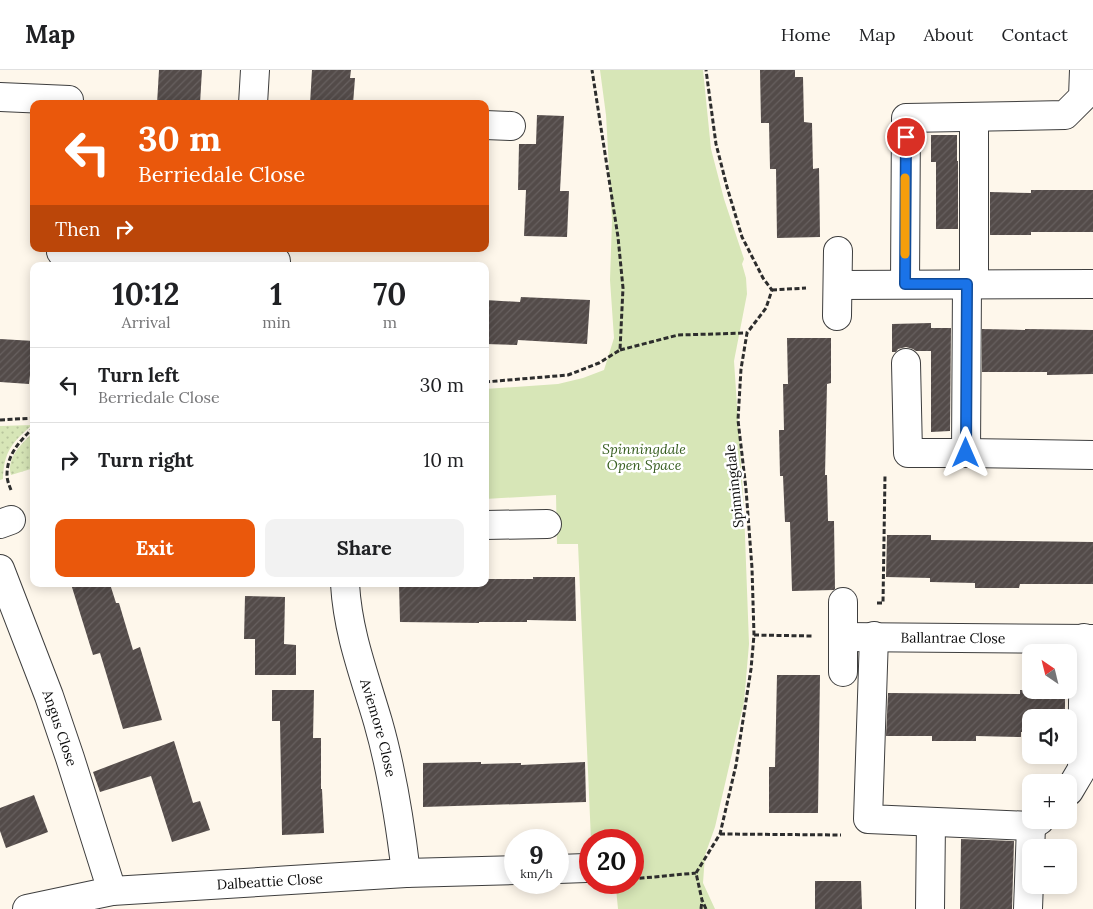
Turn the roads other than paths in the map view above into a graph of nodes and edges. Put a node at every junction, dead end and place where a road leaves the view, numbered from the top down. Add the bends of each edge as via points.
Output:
1 (255, 70) edge
2 (1084, 70) edge
3 (0, 97) edge
4 (69, 100) edge
5 (253, 100) edge
6 (974, 117) junction
7 (838, 251) dead end
8 (61, 252) edge
9 (243, 254) edge
10 (276, 262) dead end
11 (905, 284) junction
12 (970, 284) junction
13 (1093, 284) edge
14 (838, 285) junction
15 (838, 316) dead end
16 (906, 364) dead end
17 (966, 453) junction
18 (1093, 455) edge
19 (547, 524) dead end
20 (489, 525) edge
21 (0, 569) edge
22 (344, 587) edge
23 (843, 602) road end
24 (874, 636) junction
25 (843, 637) junction
26 (1088, 638) edge
27 (843, 672) dead end
28 (1077, 777) edge
29 (931, 822) junction
30 (1022, 823) edge
31 (1035, 829) edge
32 (504, 870) edge
33 (406, 873) junction
34 (112, 891) junction
35 (27, 909) edge
36 (930, 909) edge
37 (1028, 909) edge

1 - 5 street
2 - 6 street via 1082,97 1065,115
3 - 4 street
6 - 11 street via 906,118
6 - 12 street
7 - 14 street
8 - 9 street via 212,259
9 - 10 street
11 - 12 street
11 - 14 street
12 - 13 street
12 - 17 street
14 - 15 street
16 - 17 street via 908,453
17 - 18 street
19 - 20 street
21 - 34 street, Angus Close via 49,696
22 - 33 street, Aviemore Close via 352,637 390,770
23 - 25 street
24 - 25 street, Ballantrae Close
24 - 26 street, Ballantrae Close
24 - 29 street via 868,819
25 - 27 street
26 - 28 street via 1082,769
29 - 30 street
29 - 36 street
31 - 37 street
32 - 33 street, Dalbeattie Close
33 - 34 street, Dalbeattie Close
34 - 35 street, Dalbeattie Close

